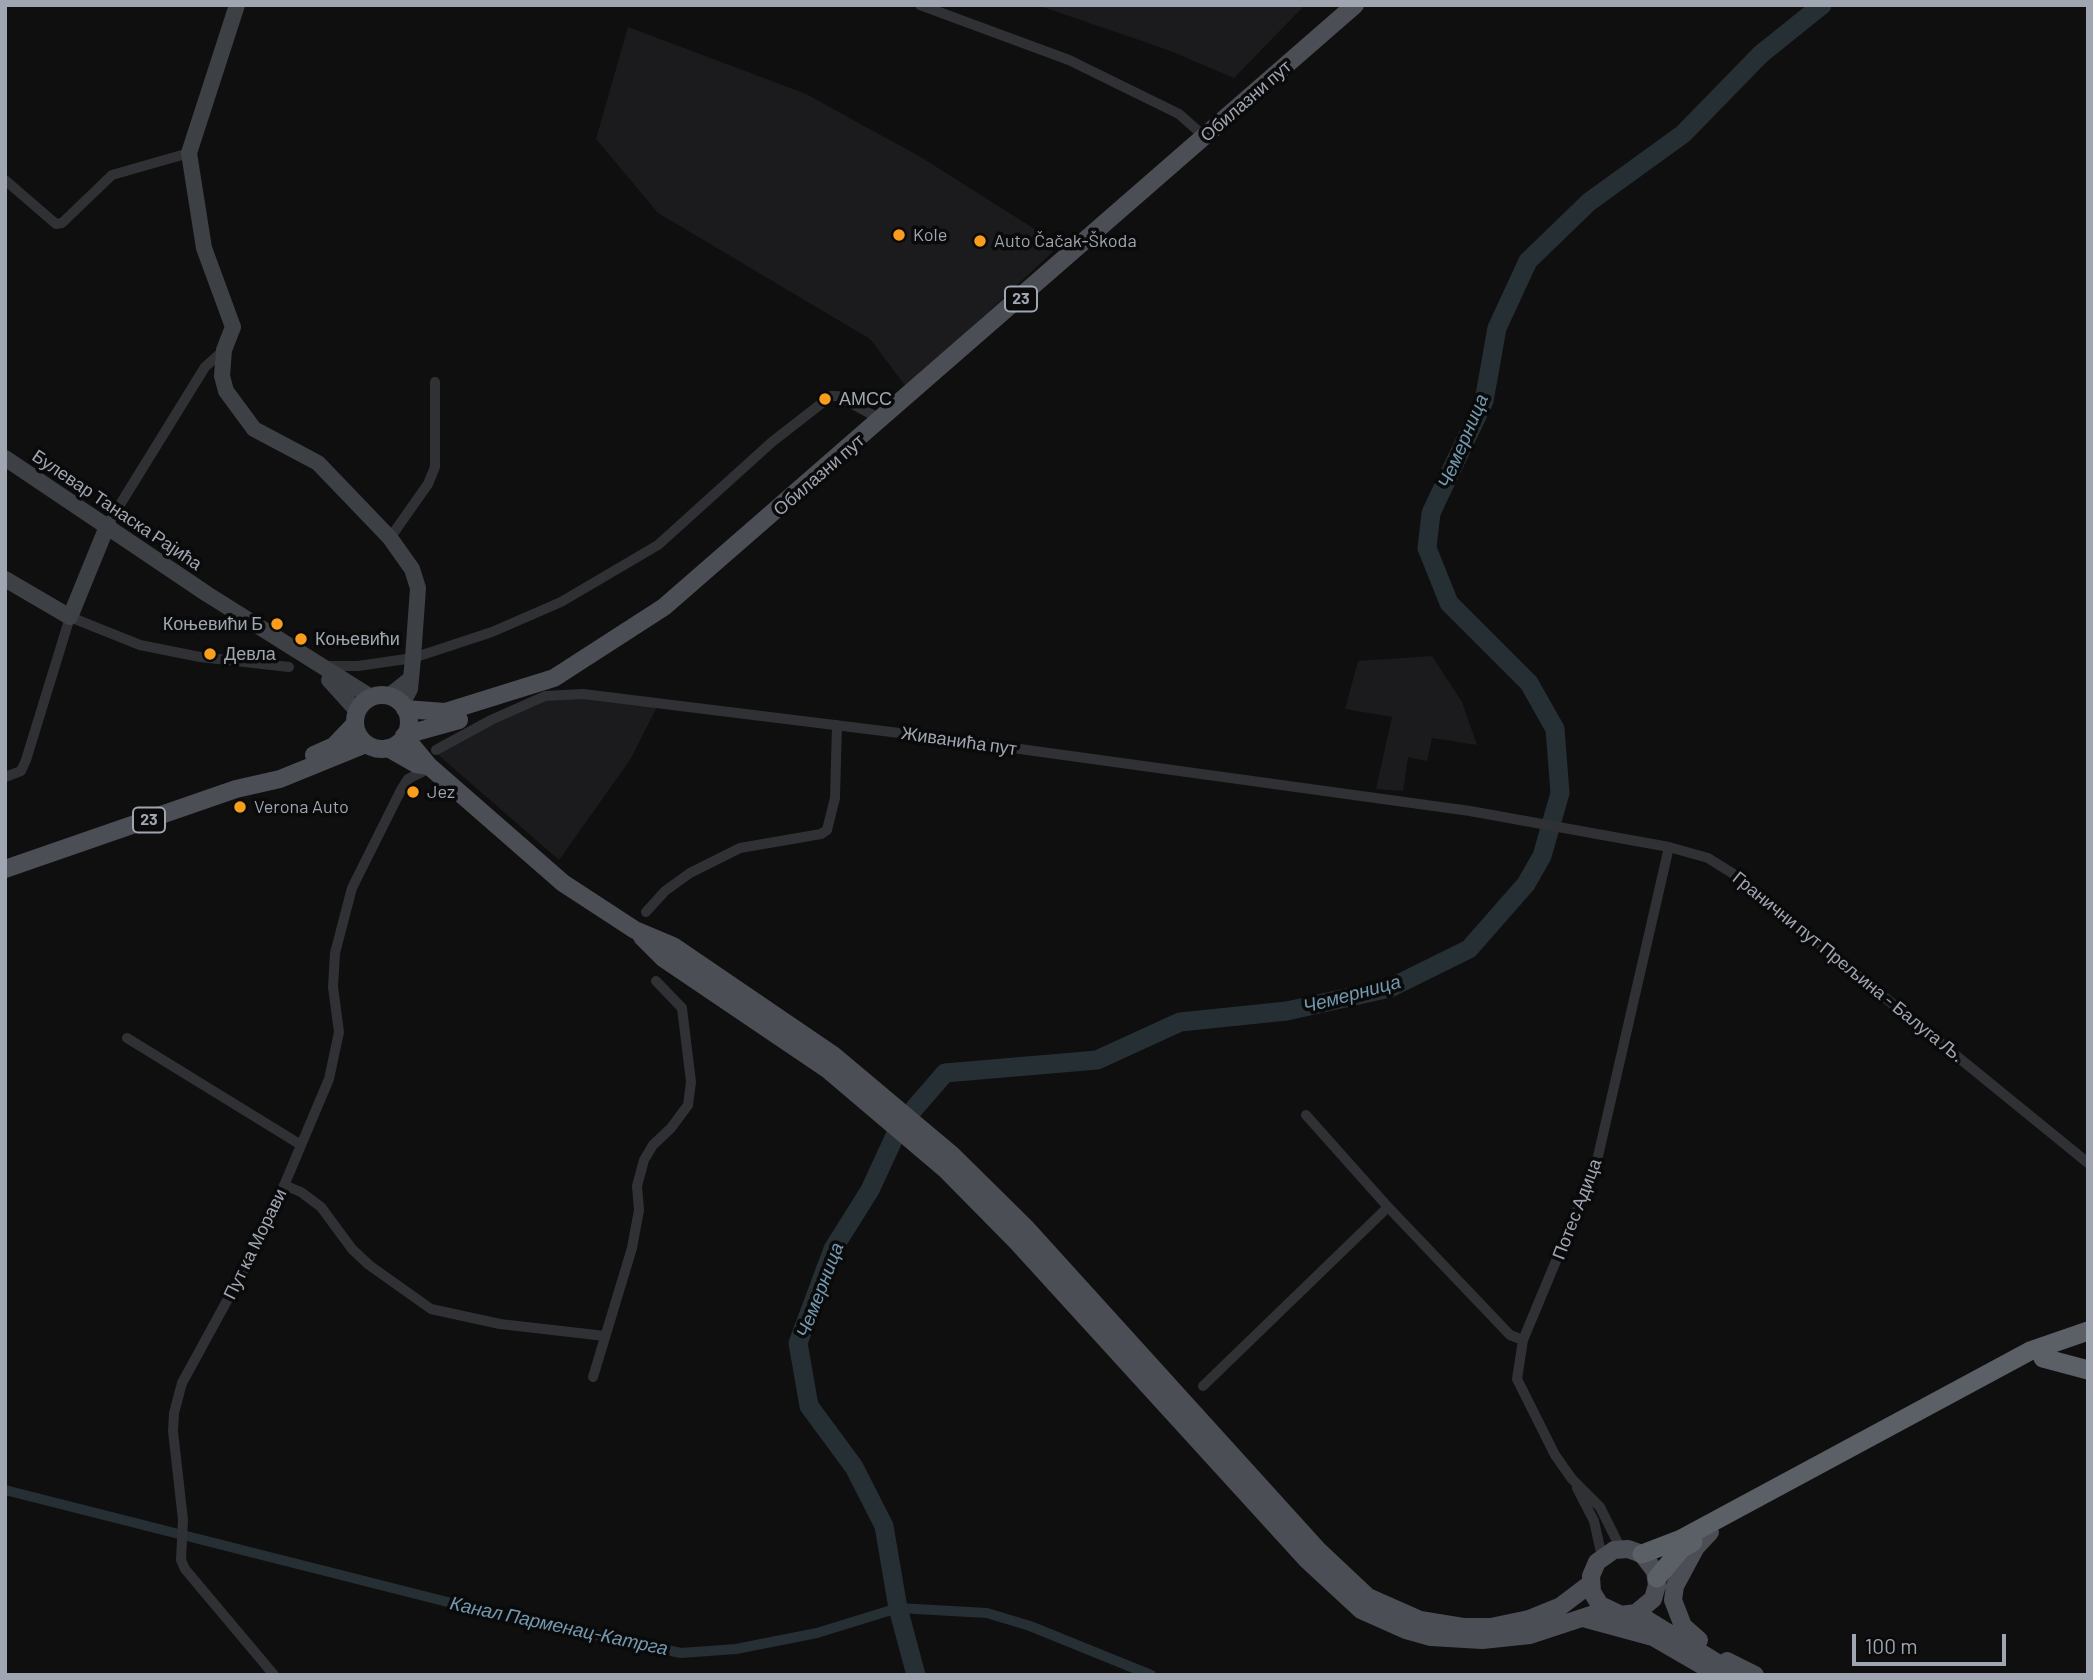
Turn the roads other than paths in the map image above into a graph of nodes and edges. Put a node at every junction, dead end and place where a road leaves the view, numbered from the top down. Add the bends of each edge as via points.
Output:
1 (237, 5) edge
2 (920, 5) edge
3 (1355, 5) edge
4 (1205, 137) junction
5 (188, 153) junction
6 (5, 180) edge
7 (224, 350) junction
8 (435, 382) dead end
9 (882, 420) junction
10 (5, 458) edge
11 (108, 524) junction
12 (390, 538) junction
13 (5, 579) edge
14 (70, 617) junction
15 (413, 658) junction
16 (289, 667) dead end
17 (319, 668) junction
18 (550, 686) junction
19 (392, 701) junction
20 (356, 718) junction
21 (443, 724) junction
22 (837, 725) junction
23 (405, 735) junction
24 (366, 744) junction
25 (388, 748) junction
26 (430, 760) junction
27 (5, 777) edge
28 (236, 789) junction
29 (401, 790) joint
30 (1579, 829) joint
31 (1669, 847) junction
32 (5, 869) edge
33 (646, 912) dead end
34 (656, 981) dead end
35 (127, 1038) dead end
36 (1306, 1115) dead end
37 (301, 1145) junction
38 (949, 1163) junction
39 (2088, 1163) edge
40 (284, 1185) junction
41 (1388, 1208) junction
42 (2088, 1324) edge
43 (2088, 1331) edge
44 (605, 1336) junction
45 (1522, 1340) junction
46 (2088, 1343) edge
47 (2036, 1354) junction
48 (2088, 1370) edge
49 (593, 1377) dead end
50 (1203, 1386) dead end
51 (1572, 1479) junction
52 (1710, 1532) junction
53 (1621, 1549) junction
54 (1642, 1554) junction
55 (1602, 1557) junction
56 (1657, 1578) junction
57 (1590, 1584) junction
58 (1652, 1602) junction
59 (1606, 1610) junction
60 (1636, 1613) junction
61 (1583, 1618) junction
62 (1682, 1639) junction
63 (274, 1675) edge
64 (1719, 1675) edge
65 (1737, 1675) edge
66 (1755, 1675) edge

1 - 5 street
2 - 4 street via 1069,60 1179,114
3 - 4 main road, Обилазни пут / 23
4 - 9 main road, Обилазни пут / 23
5 - 6 street via 113,175 56,225
5 - 7 street via 204,248 233,327
7 - 11 street via 205,367
7 - 12 street via 226,391 254,429 318,463
8 - 12 street via 435,467
9 - 15 street via 838,396 830,397 772,442 658,545 537,615
9 - 18 main road, Обилазни пут / 23 via 664,607
10 - 11 street, Булевар Танаска Рајића
11 - 14 street
11 - 17 street, Булевар Танаска Рајића via 228,612
12 - 15 street via 412,569 418,588
13 - 14 street
14 - 16 street via 139,645
14 - 27 street via 26,760 21,771
15 - 17 street
15 - 19 street via 410,689
17 - 19 street
17 - 20 street via 336,685
18 - 19 main road, 23 via 445,712 425,713
18 - 21 main road, 23
18 - 22 street, Живанића пут via 569,693
18 - 26 street, Живанића пут
19 - 20 main road, 23
19 - 23 main road via 409,724
20 - 24 main road via 359,737
20 - 28 main road, 23 via 331,748
21 - 23 main road, 23
21 - 26 main road via 431,741
22 - 30 street, Живанића пут
22 - 33 street via 835,798 827,830 740,848 690,873
23 - 25 main road, 23
23 - 26 main road
24 - 25 main road
24 - 28 main road, 23 via 280,779
25 - 26 main road via 416,764
26 - 29 street, Живанића пут
26 - 38 main road via 563,883 635,930 673,946 830,1062
28 - 32 main road, 23
29 - 37 street, Пут ка Морави via 352,888 335,953 336,1057
30 - 31 street, Гранични пут Прељина - Балуга Љ.
31 - 39 street, Гранични пут Прељина - Балуга Љ. via 1708,858 1732,873
31 - 45 street, Потес Адица via 1596,1165
34 - 44 street via 682,1008 690,1094 688,1105 644,1160 632,1248
35 - 37 street
36 - 41 street
37 - 40 street, Пут ка Морави
38 - 57 main road via 1027,1229 1318,1550 1368,1597 1420,1620 1491,1627 1561,1606
38 - 61 main road via 1307,1560 1361,1610 1406,1630 1455,1639 1530,1635
40 - 44 street via 321,1207 369,1265 431,1309 500,1324
40 - 63 street, Пут ка Морави via 264,1233 177,1397 173,1431 183,1528 180,1560
41 - 45 street via 1510,1335
41 - 50 street
42 - 47 highway
43 - 47 highway
44 - 49 street
45 - 51 street, Потес Адица via 1517,1379 1545,1438
46 - 47 highway
47 - 48 highway
47 - 52 highway
47 - 54 highway via 1681,1539
51 - 53 street via 1600,1507
51 - 55 street via 1594,1521
52 - 56 highway via 1681,1549
52 - 66 main road via 1680,1573 1673,1600 1683,1626 1720,1657
53 - 54 main road
53 - 55 main road
54 - 56 main road
55 - 57 main road
56 - 58 main road
57 - 59 main road via 1595,1599
58 - 60 main road
58 - 62 main road via 1661,1619
59 - 60 main road
59 - 61 main road
60 - 62 main road
61 - 64 main road via 1653,1637
62 - 65 main road

